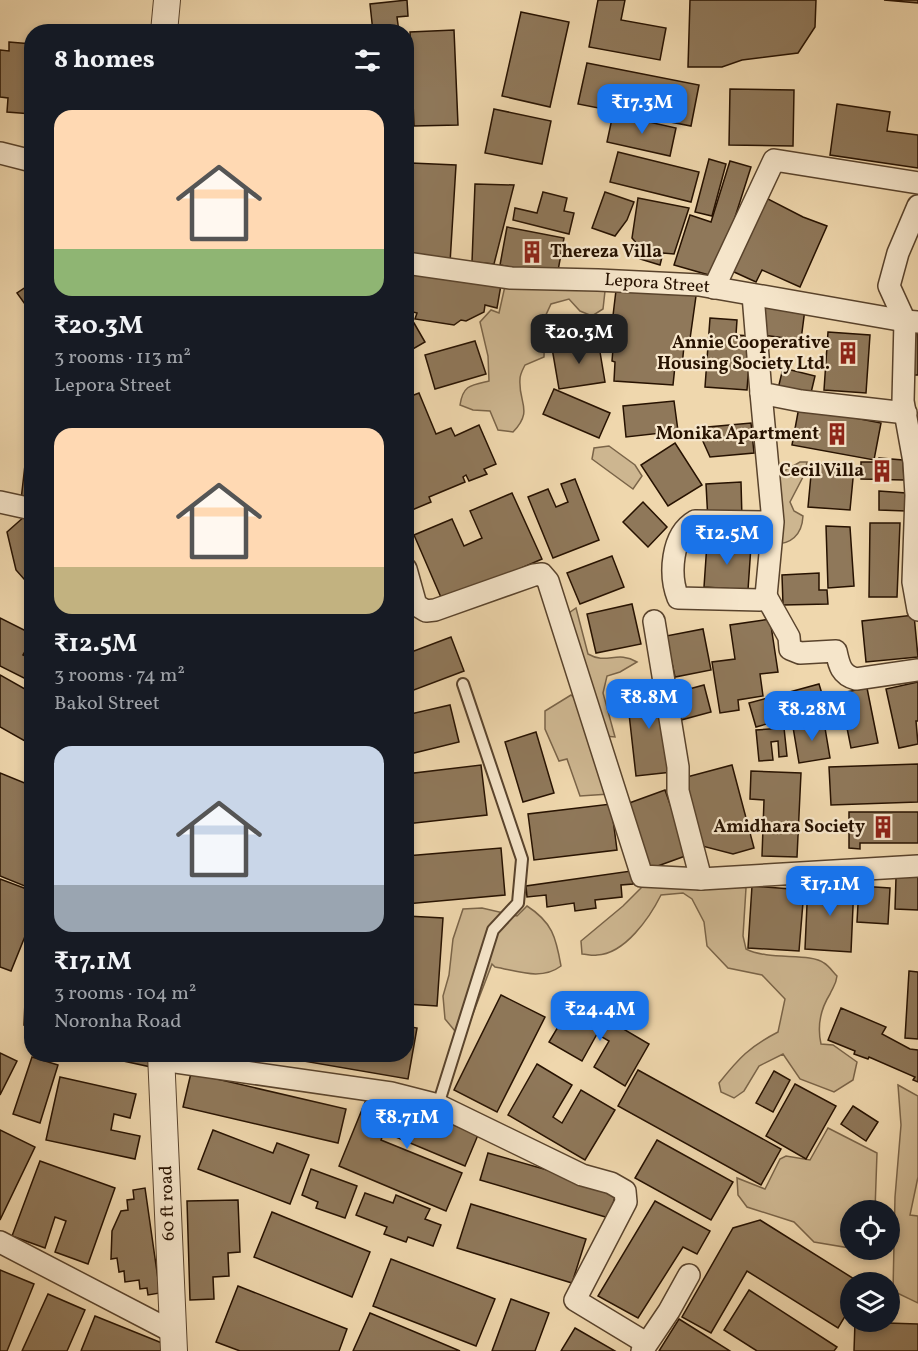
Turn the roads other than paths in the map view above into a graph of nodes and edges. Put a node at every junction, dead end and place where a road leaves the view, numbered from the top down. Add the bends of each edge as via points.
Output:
1 (166, 0) edge
2 (164, 24) edge
3 (0, 153) edge
4 (24, 159) edge
5 (918, 183) edge
6 (918, 206) edge
7 (414, 264) edge
8 (714, 288) junction
9 (753, 295) junction
10 (912, 322) edge
11 (761, 393) junction
12 (906, 413) junction
13 (916, 462) edge
14 (0, 502) edge
15 (24, 507) edge
16 (773, 522) junction
17 (766, 596) junction
18 (414, 598) edge
19 (918, 610) edge
20 (654, 621) dead end
21 (918, 670) edge
22 (463, 684) dead end
23 (918, 866) edge
24 (701, 879) junction
25 (162, 1062) edge
26 (194, 1062) edge
27 (438, 1105) junction
28 (0, 1242) edge
29 (689, 1275) dead end
30 (173, 1341) edge
31 (644, 1347) edge

1 - 2 street
3 - 4 street
5 - 8 street via 774,160
6 - 10 street via 889,286
7 - 8 street, Lepora Street via 511,278
8 - 9 street, Lepora Street
9 - 10 street, Lepora Street
9 - 11 street
10 - 12 street via 903,401
11 - 12 street
11 - 16 street
12 - 13 street
13 - 19 street via 913,582
14 - 15 street
16 - 17 street
16 - 17 street via 695,521 688,525 676,545 674,586 678,598 760,600
17 - 21 street via 789,637 790,649 800,653 836,651 840,669 856,679
18 - 24 street via 416,605 426,611 435,610 542,574 548,581 642,876
20 - 24 street via 678,767 678,791
22 - 27 lane via 522,859 518,903 493,930
23 - 24 street
25 - 30 street, 60 ft road
26 - 27 street via 392,1093
27 - 31 street via 582,1175 625,1191 626,1202 575,1300
28 - 30 street
29 - 31 street

